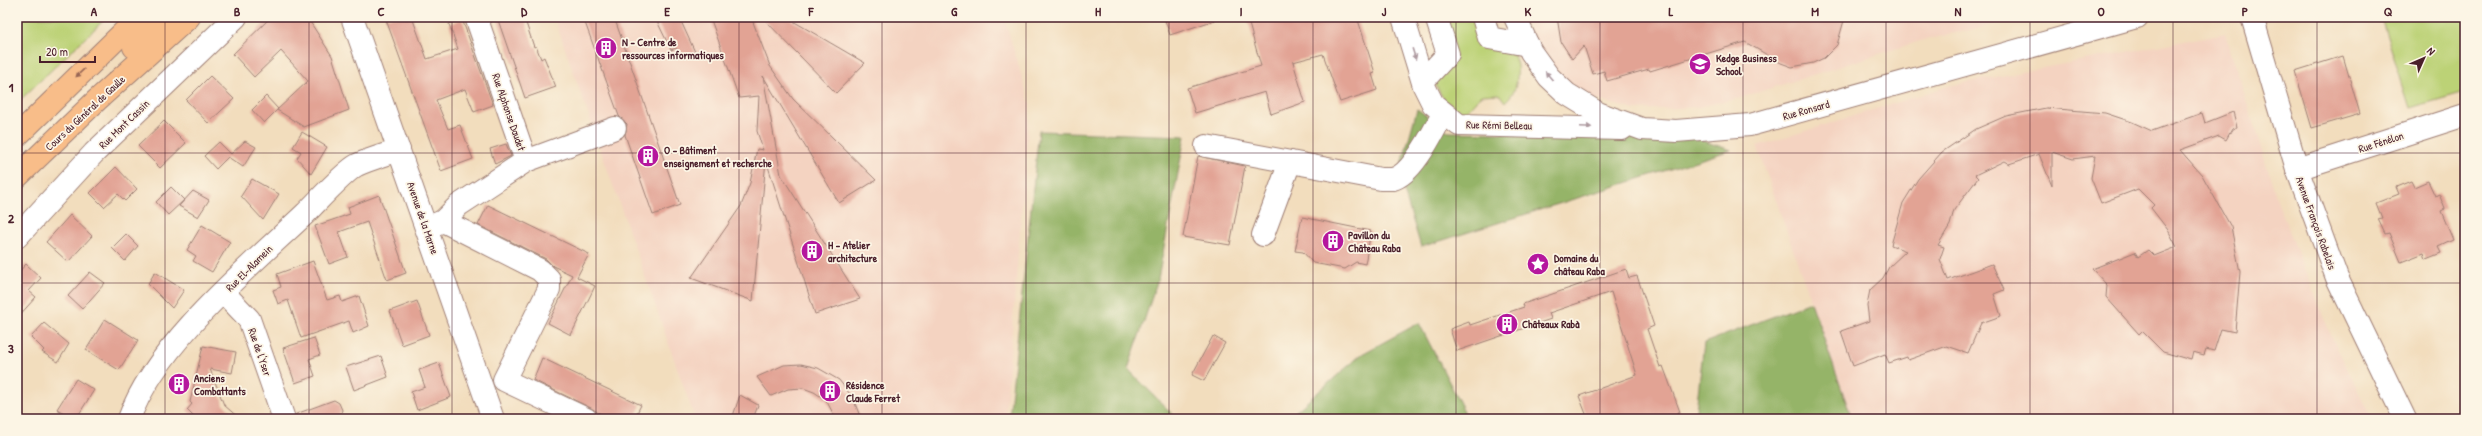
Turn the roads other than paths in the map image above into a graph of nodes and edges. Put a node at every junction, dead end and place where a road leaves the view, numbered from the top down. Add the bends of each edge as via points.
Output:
1 (139, 17) edge
2 (165, 17) edge
3 (189, 17) edge
4 (236, 17) edge
5 (352, 17) edge
6 (476, 17) edge
7 (1403, 17) edge
8 (1436, 17) edge
9 (1483, 17) edge
10 (1515, 17) edge
11 (2137, 17) edge
12 (2252, 17) edge
13 (1528, 45) junction
14 (1423, 80) junction
15 (1568, 94) junction
16 (97, 100) junction
17 (1443, 114) junction
18 (2465, 115) edge
19 (1552, 126) junction
20 (615, 128) dead end
21 (1642, 129) junction
22 (17, 136) edge
23 (1206, 146) dead end
24 (399, 150) junction
25 (526, 161) junction
26 (1290, 162) junction
27 (2296, 170) junction
28 (17, 177) edge
29 (435, 225) junction
30 (1263, 235) dead end
31 (17, 237) edge
32 (224, 293) junction
33 (504, 380) junction
34 (482, 388) junction
35 (129, 419) edge
36 (284, 419) edge
37 (493, 419) edge
38 (586, 419) edge
39 (2405, 419) edge

1 -> 22 main road
2 - 16 main road via 130,51
3 - 16 main road, Cours du Général de Gaulle
4 - 31 street, Rue Mont Cassin via 94,152
5 - 24 street, Avenue de la Marne
6 - 25 street, Rue Alphonse Daudet
7 -> 14 street, Rue Rémi Belleau
8 - 14 street via 1448,54
9 - 13 street via 1489,38
10 - 13 street, Rue Ronsard
11 - 21 street, Rue Ronsard via 1750,125 1676,131
12 - 27 street, Avenue François Rabelais
15 -> 13 street, Rue Ronsard via 1549,77
14 - 17 street, Rue Rémi Belleau via 1434,104
15 - 19 street via 1564,119
15 - 21 street, Rue Ronsard via 1598,113
16 - 28 main road, Cours du Général de Gaulle
17 - 19 street, Rue Rémi Belleau via 1459,125
17 - 26 street via 1422,150 1404,172 1394,178 1381,179
18 - 27 street, Rue Fénélon
19 -> 21 street, Rue Rémi Belleau
20 - 25 street
23 - 26 street
24 - 29 street, Avenue de la Marne
24 - 32 street, Rue El-Alamein via 356,166
25 - 29 street, Rue Alphonse Daudet via 459,205
26 - 30 street
27 - 39 street, Avenue François Rabelais via 2337,278
29 - 33 street via 540,270 549,279 549,289
29 - 34 street, Avenue de la Marne
32 - 35 street, Rue El-Alamein via 199,317 160,363 137,397
32 - 36 street, Rue de l'Yser via 249,319
33 - 34 street
33 - 38 street
34 - 37 street, Avenue de la Marne

